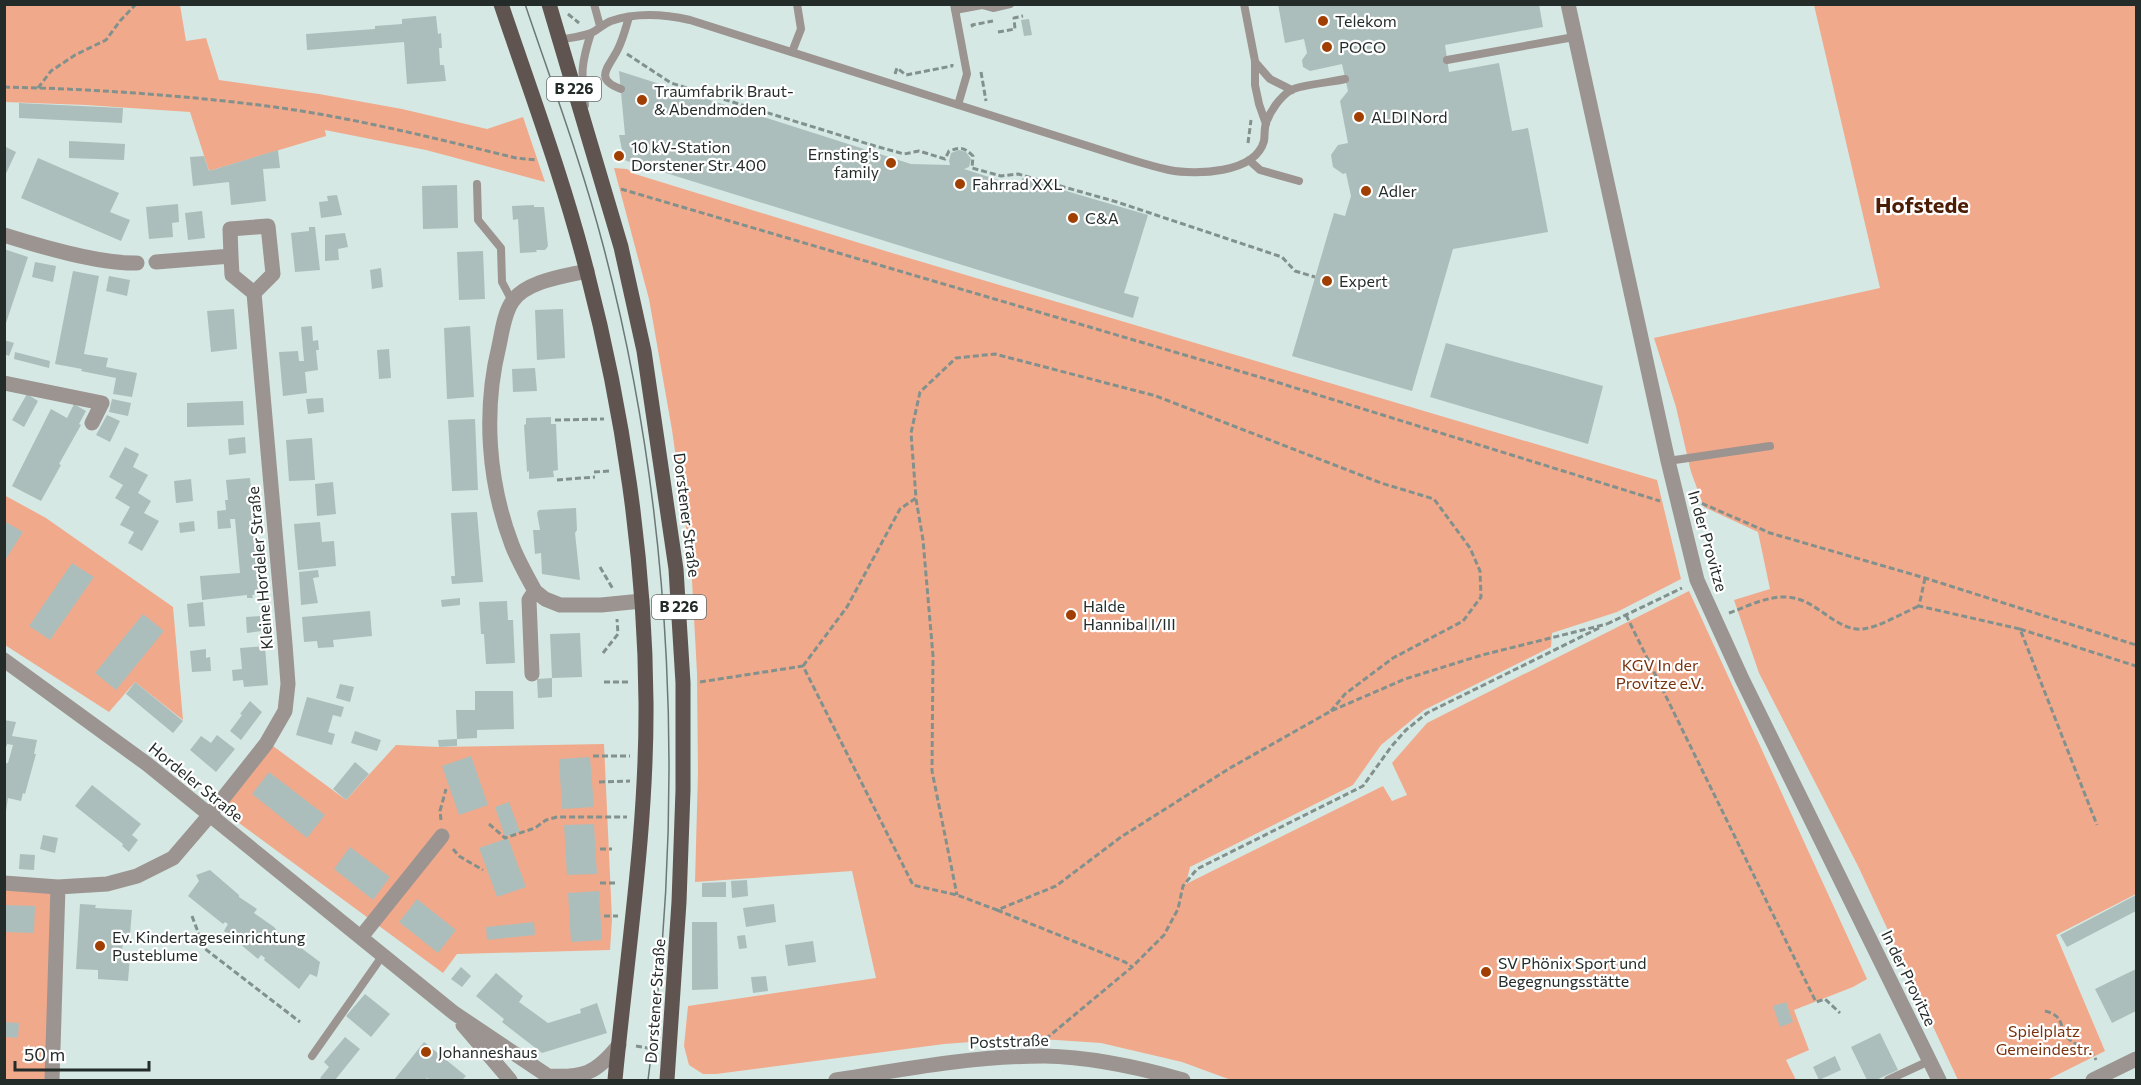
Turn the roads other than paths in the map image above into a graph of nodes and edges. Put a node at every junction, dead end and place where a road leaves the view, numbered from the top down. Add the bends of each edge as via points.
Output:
1 (501, 4) edge
2 (549, 4) edge
3 (594, 4) edge
4 (797, 4) edge
5 (1010, 4) edge
6 (1244, 4) edge
7 (1568, 4) edge
8 (955, 7) edge
9 (629, 17) junction
10 (600, 26) junction
11 (591, 33) junction
12 (1574, 37) junction
13 (558, 40) junction
14 (792, 52) junction
15 (1447, 60) dead end
16 (1255, 61) junction
17 (1345, 80) dead end
18 (621, 89) dead end
19 (1292, 90) junction
20 (958, 105) junction
21 (1266, 124) junction
22 (589, 139) junction
23 (1249, 160) junction
24 (1299, 181) dead end
25 (477, 184) dead end
26 (4, 235) edge
27 (231, 256) junction
28 (156, 262) dead end
29 (137, 263) dead end
30 (587, 271) junction
31 (254, 293) junction
32 (512, 301) junction
33 (4, 383) edge
34 (92, 423) dead end
35 (1770, 446) dead end
36 (1668, 461) junction
37 (535, 591) junction
38 (642, 601) junction
39 (4, 660) edge
40 (532, 674) dead end
41 (209, 816) junction
42 (442, 836) road end
43 (4, 883) edge
44 (58, 887) junction
45 (361, 937) junction
46 (383, 955) junction
47 (454, 1013) junction
48 (619, 1045) junction
49 (312, 1056) dead end
50 (2136, 1059) edge
51 (1929, 1061) junction
52 (550, 1078) edge
53 (52, 1080) edge
54 (510, 1080) edge
55 (615, 1080) edge
56 (667, 1080) edge
57 (836, 1080) edge
58 (1183, 1080) edge
59 (1888, 1080) edge
60 (1939, 1080) edge
61 (2093, 1080) edge

1 - 30 main road, Dorstener Straße / B 226
2 - 13 main road, Dorstener Straße / B 226
3 - 10 lane
4 - 14 lane via 801,29
5 - 8 lane via 993,8
6 - 16 lane
7 - 12 street, In der Provitze
8 - 20 lane via 967,74
9 - 10 lane
9 - 14 lane via 649,14 690,20
9 - 18 lane via 619,49 605,68 605,79
10 - 11 lane
11 - 13 lane
11 - 22 lane via 581,72
12 - 15 lane
12 - 36 street, In der Provitze
13 - 22 main road, Dorstener Straße / B 226
14 - 20 lane
16 - 19 lane via 1270,79
16 - 21 lane via 1255,86
17 - 19 lane
19 - 21 lane via 1272,109
20 - 23 lane via 1171,170 1214,171
21 - 23 lane via 1264,142
22 - 56 main road, Dorstener Straße / B 226 via 621,247 644,351 676,569 683,683 683,790 680,902
23 - 24 lane via 1260,170
25 - 32 lane via 478,220 501,248 502,282
26 - 29 street via 36,245
27 - 28 street
27 - 31 street via 232,275
27 - 31 street via 230,229 268,226 273,274
30 - 32 street via 543,281
30 - 38 main road, Dorstener Straße / B 226 via 619,418
31 - 41 street, Kleine Hordeler Straße via 288,684 285,711 270,738
32 - 37 street via 492,387 490,447 512,545
33 - 34 street via 102,403
35 - 36 lane
36 - 51 street, In der Provitze via 1697,580 1713,619
37 - 38 street via 560,605
37 - 40 street via 529,600
38 - 48 main road, Dorstener Straße / B 226 via 645,780
39 - 41 street, Hordeler Straße via 99,728
41 - 44 street, Kleine Hordeler Straße via 173,858 137,876 107,884
41 - 45 street, Hordeler Straße
42 - 45 street
43 - 44 street, Kleine Hordeler Straße
44 - 53 street
45 - 46 street, Hordeler Straße
46 - 47 street, Hordeler Straße
46 - 49 lane
47 - 52 street, Hordeler Straße
47 - 54 street, Hordeler Straße
48 - 52 street, Hordeler Straße via 604,1063 587,1073
48 - 55 main road, Dorstener Straße / B 226
50 - 61 street
51 - 59 lane
51 - 60 street, In der Provitze
57 - 58 street, Poststraße via 932,1064 1044,1056 1143,1068

